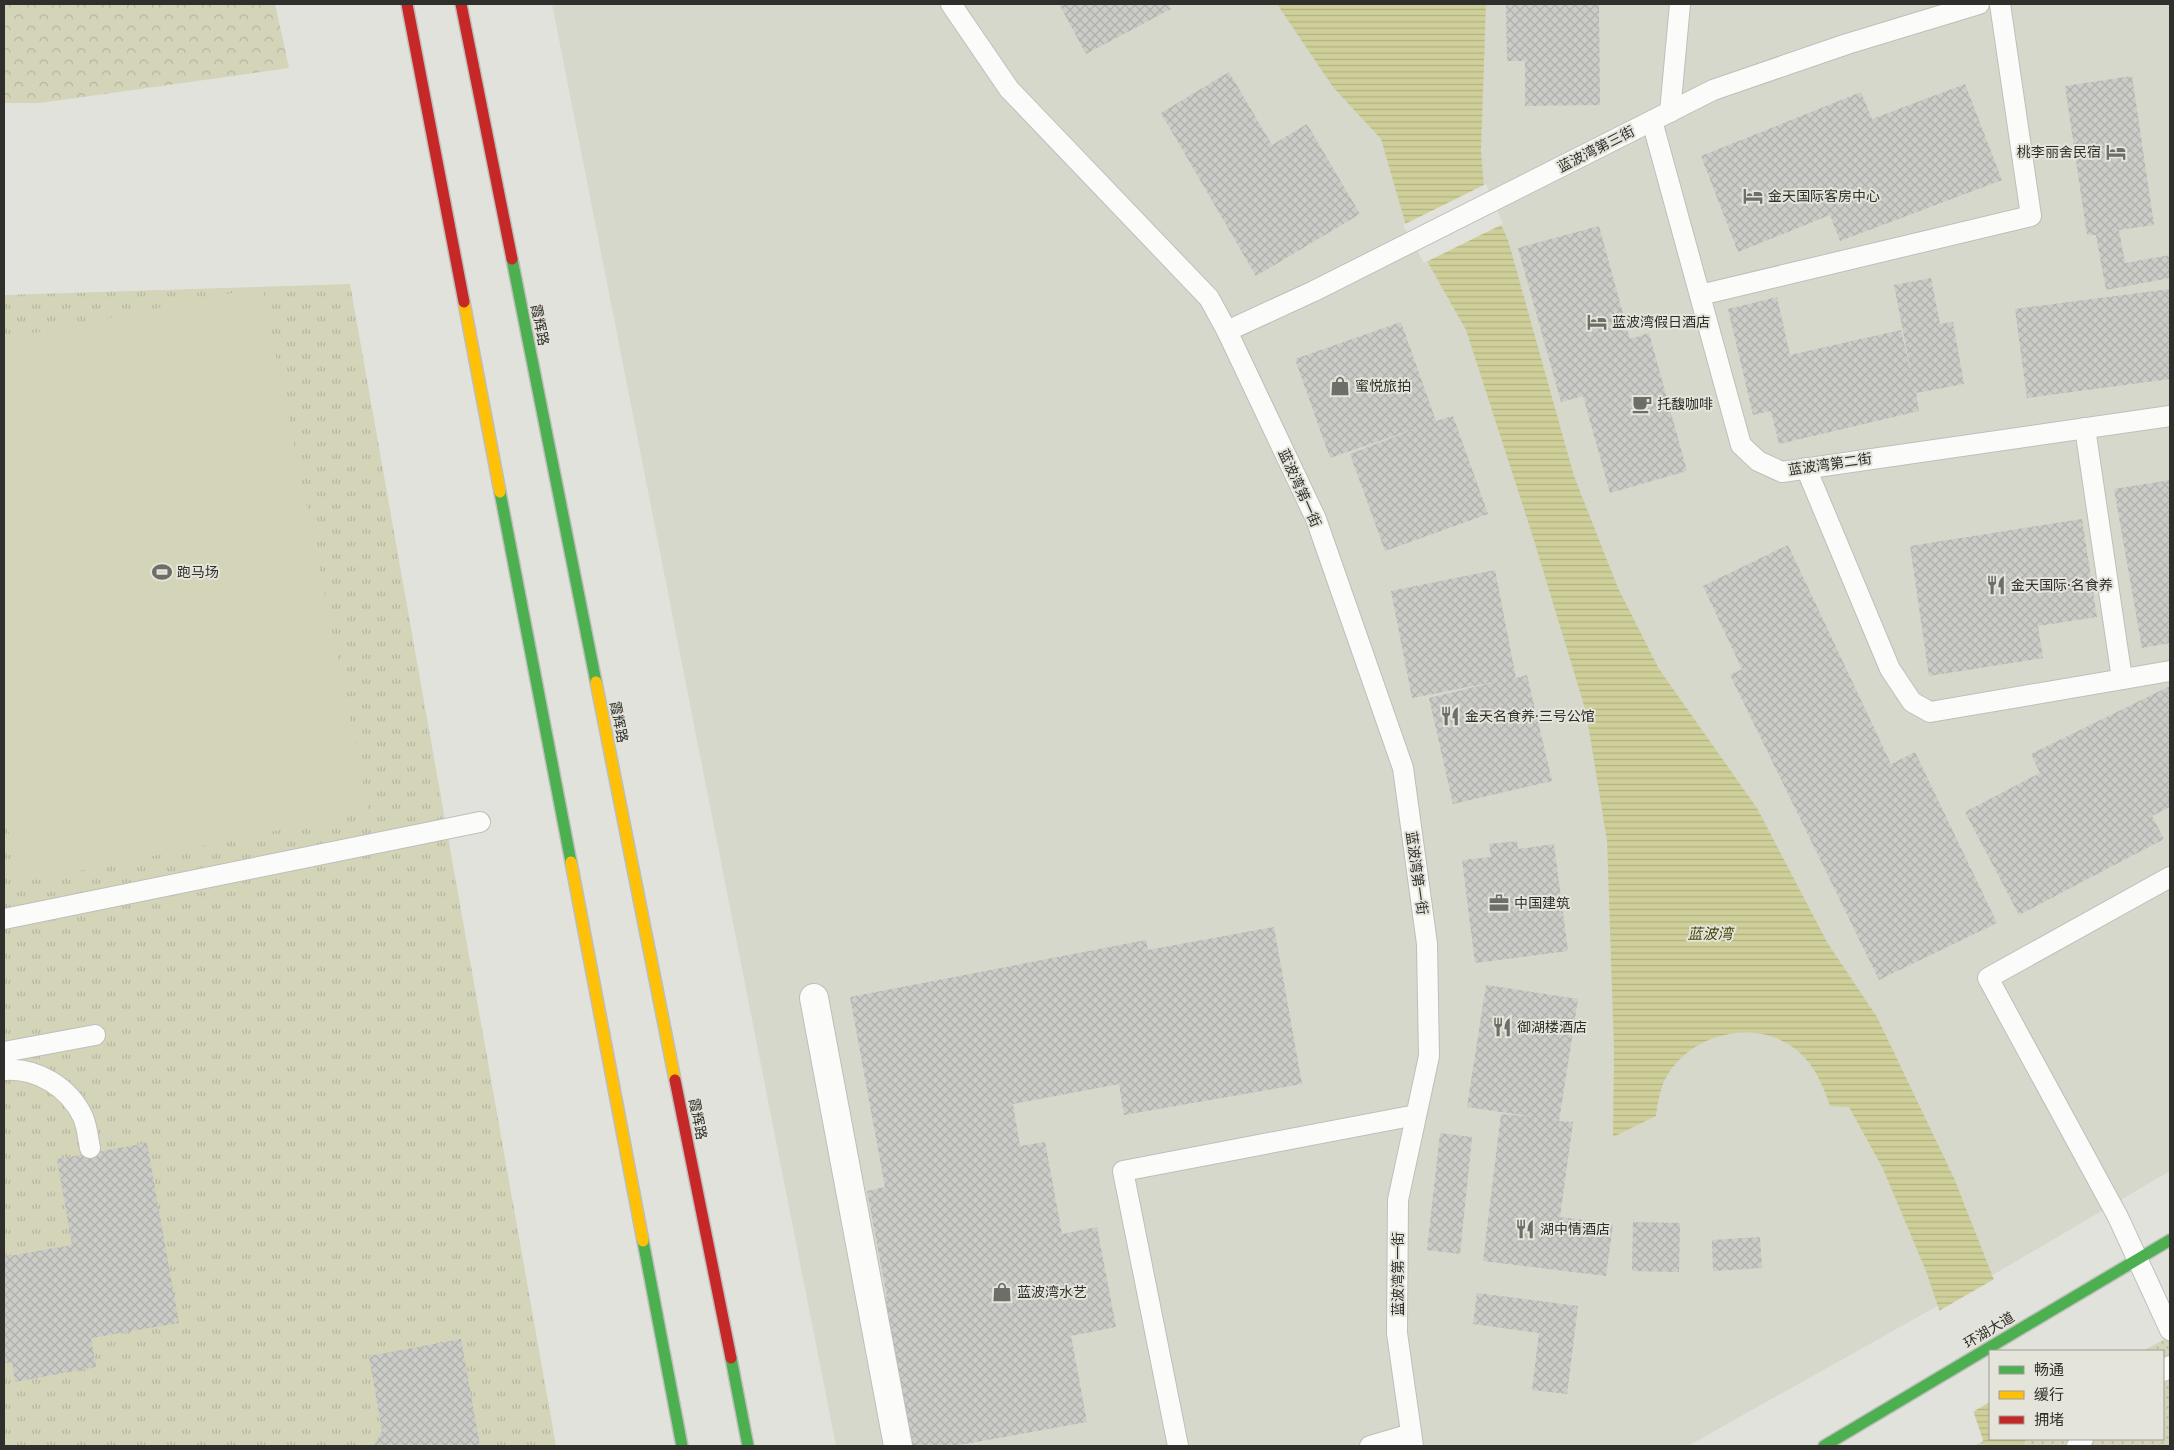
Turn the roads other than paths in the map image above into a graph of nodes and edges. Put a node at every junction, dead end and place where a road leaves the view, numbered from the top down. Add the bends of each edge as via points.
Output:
1 (406, 4) edge
2 (461, 4) edge
3 (951, 4) edge
4 (1680, 4) edge
5 (1978, 4) edge
6 (2000, 4) edge
7 (1670, 112) junction
8 (1652, 121) junction
9 (1700, 295) junction
10 (1227, 331) junction
11 (2170, 416) edge
12 (2085, 428) junction
13 (1806, 468) junction
14 (2170, 671) edge
15 (2122, 679) junction
16 (480, 822) dead end
17 (2170, 877) edge
18 (4, 919) edge
19 (814, 998) dead end
20 (95, 1035) dead end
21 (4, 1052) edge
22 (4, 1070) edge
23 (1416, 1114) junction
24 (90, 1148) dead end
25 (2170, 1240) edge
26 (2138, 1257) junction
27 (2170, 1330) edge
28 (1412, 1440) edge
29 (682, 1446) edge
30 (748, 1446) edge
31 (898, 1446) edge
32 (1178, 1446) edge
33 (1370, 1446) edge
34 (1824, 1446) edge

1 - 29 street
2 - 30 street, 霞辉路
3 - 10 lane, 蓝波湾第一街 via 1009,88 1209,298
4 - 7 lane
5 - 7 lane, 蓝波湾第三街 via 1713,90
6 - 9 lane via 2031,216
7 - 8 lane, 蓝波湾第三街
8 - 9 lane, 蓝波湾第二街
8 - 10 lane, 蓝波湾第三街 via 1314,291
9 - 13 lane, 蓝波湾第二街 via 1741,445 1758,462 1782,472
10 - 23 lane, 蓝波湾第一街 via 1316,519 1403,768 1427,944 1429,1056
11 - 12 lane, 蓝波湾第二街
12 - 13 lane, 蓝波湾第二街
12 - 15 lane
13 - 15 lane via 1890,669 1912,702 1930,712
14 - 15 lane
16 - 18 lane
17 - 26 lane via 1988,978
19 - 31 street
20 - 21 lane
22 - 24 lane via 37,1074 60,1088 83,1117
23 - 28 lane, 蓝波湾第一街 via 1398,1200 1398,1333
23 - 32 lane via 1123,1171
25 - 26 street, 环湖大道
26 - 27 lane
26 - 34 street, 环湖大道
28 - 33 lane

